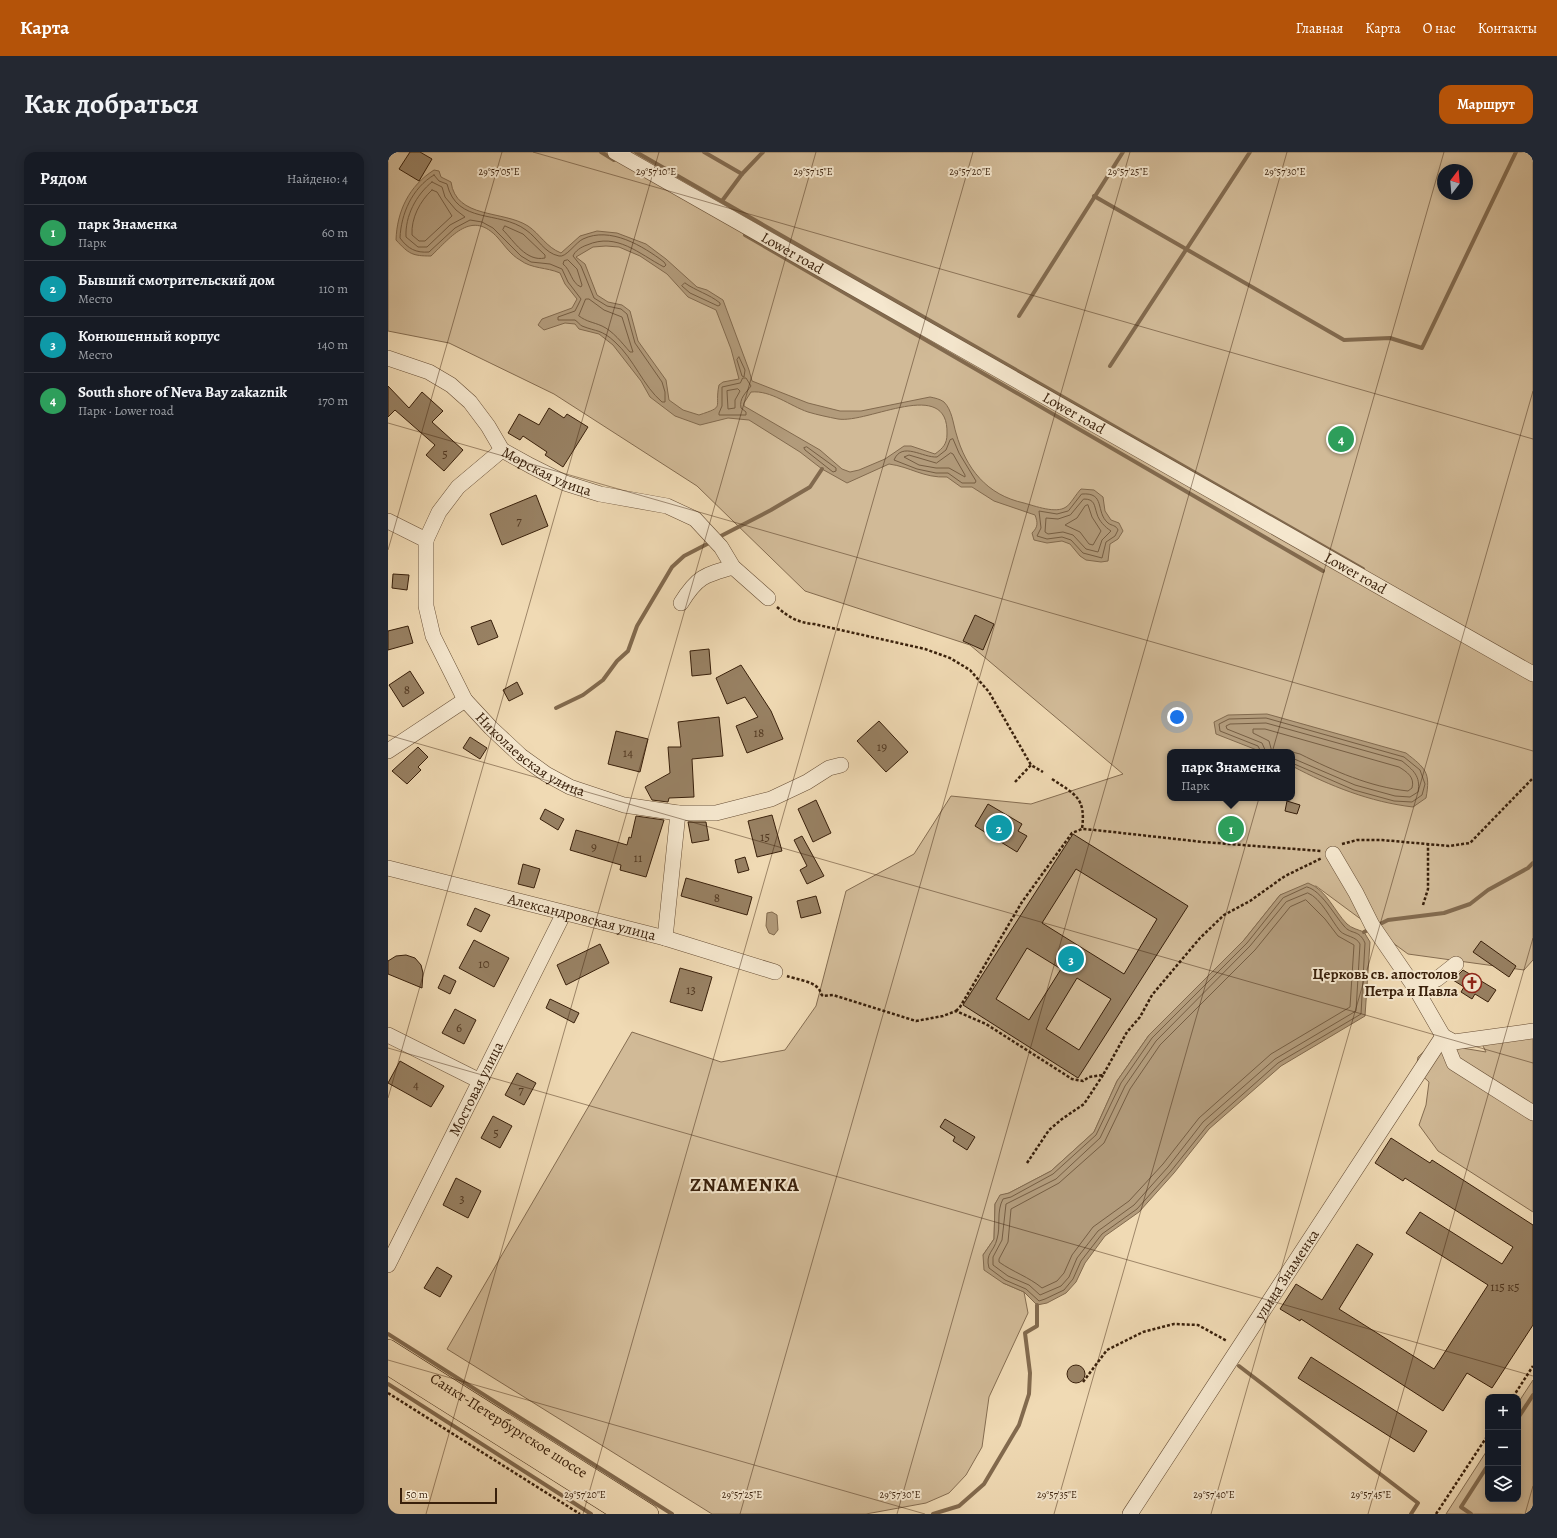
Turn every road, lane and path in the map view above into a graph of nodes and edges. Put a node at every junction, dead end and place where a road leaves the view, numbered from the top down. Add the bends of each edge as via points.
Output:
1 (615, 152) edge
2 (388, 358) edge
3 (502, 450) junction
4 (388, 521) edge
5 (426, 540) junction
6 (733, 567) junction
7 (768, 598) joint
8 (681, 603) dead end
9 (1533, 674) edge
10 (465, 700) junction
11 (388, 750) edge
12 (840, 765) dead end
13 (1032, 765) junction
14 (1043, 772) dead end
15 (1533, 778) edge
16 (1052, 779) dead end
17 (1015, 782) dead end
18 (678, 813) junction
19 (1082, 829) junction
20 (1428, 845) junction
21 (1333, 854) junction
22 (388, 868) edge
23 (1423, 905) dead end
24 (564, 913) junction
25 (665, 938) junction
26 (1456, 964) dead end
27 (774, 972) joint
28 (1416, 989) junction
29 (956, 1011) junction
30 (1533, 1031) edge
31 (388, 1035) edge
32 (1442, 1036) junction
33 (1103, 1075) junction
34 (480, 1081) junction
35 (1533, 1113) edge
36 (1027, 1164) dead end
37 (388, 1265) edge
38 (1237, 1348) junction
39 (388, 1349) edge
40 (388, 1365) edge
41 (1533, 1366) edge
42 (1083, 1382) dead end
43 (388, 1393) edge
44 (1515, 1394) edge
45 (1485, 1440) edge
46 (580, 1514) edge
47 (624, 1514) edge
48 (649, 1514) edge
49 (1130, 1514) edge
50 (1436, 1514) edge

1 - 9 street, Lower road
2 - 3 street, Морская улица via 429,372 451,385 470,402
3 - 5 street via 458,487 439,512
3 - 6 street, Морская улица via 565,483 600,494 667,506 687,514 716,541
4 - 5 street
5 - 10 street, Николаевская улица via 426,606 433,636
6 - 7 street, Морская улица
6 - 8 street via 715,572 696,582
7 - 13 path via 786,615 801,622 925,649 950,658 970,670 989,692
10 - 11 street
10 - 18 street, Николаевская улица via 521,756 570,787 624,804
12 - 18 street, Николаевская улица via 829,768 771,799 716,813
13 - 14 path
13 - 17 path
15 - 20 path via 1470,843
16 - 19 path via 1077,795 1084,812
18 - 25 street
19 - 21 path via 1252,846 1311,849
19 - 29 path via 1072,833 1022,902
20 - 21 path via 1357,840 1341,844
20 - 23 path via 1428,889
21 - 28 street via 1373,927
21 - 33 path via 1312,861 1285,876 1250,901 1224,915 1200,938 1152,995
22 - 24 street, Александровская улица
24 - 25 street, Александровская улица
24 - 34 street, Мостовая улица
25 - 27 street, Александровская улица
26 - 28 street via 1437,979
27 - 29 path via 814,985 823,996 833,995 916,1021
28 - 32 street
29 - 33 path via 986,1024 1072,1079 1082,1081
30 - 32 street via 1454,1042
31 - 34 street
32 - 35 street via 1454,1063
32 - 38 street, улица Знаменка
33 - 36 path via 1084,1104 1049,1130
34 - 37 street, Мостовая улица
38 - 42 path via 1198,1325 1174,1324 1143,1332 1107,1350
38 - 49 street, улица Знаменка
39 - 48 main road, Санкт-Петербургское шоссе
40 - 47 main road, Санкт-Петербургское шоссе
41 - 44 path
43 - 46 path
45 - 50 path

